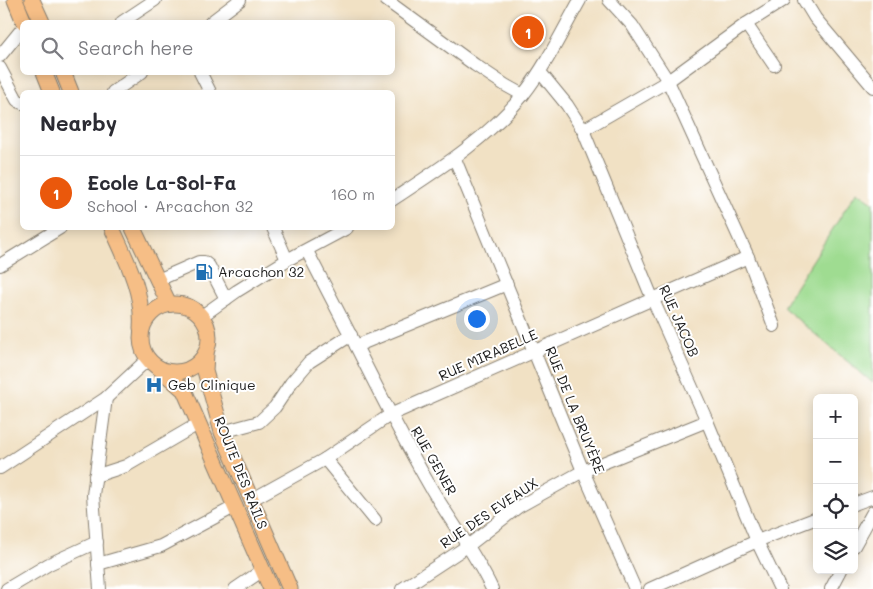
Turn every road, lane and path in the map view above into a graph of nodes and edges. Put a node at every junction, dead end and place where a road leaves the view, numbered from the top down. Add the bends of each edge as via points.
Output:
1 (15, 0) edge
2 (32, 0) edge
3 (155, 0) edge
4 (240, 0) edge
5 (386, 0) edge
6 (580, 0) edge
7 (609, 0) edge
8 (784, 0) edge
9 (804, 0) edge
10 (23, 20) edge
11 (41, 20) edge
12 (125, 20) edge
13 (214, 20) edge
14 (746, 24) junction
15 (20, 31) edge
16 (0, 56) edge
17 (774, 65) dead end
18 (0, 68) edge
19 (540, 72) junction
20 (45, 75) edge
21 (64, 75) edge
22 (138, 75) edge
23 (202, 75) edge
24 (668, 81) junction
25 (873, 87) edge
26 (51, 90) edge
27 (70, 90) edge
28 (116, 90) edge
29 (209, 90) edge
30 (523, 95) junction
31 (20, 102) edge
32 (583, 130) junction
33 (455, 159) junction
34 (395, 198) edge
35 (57, 230) edge
36 (113, 230) edge
37 (134, 230) edge
38 (274, 230) edge
39 (344, 230) edge
40 (307, 251) junction
41 (748, 257) junction
42 (287, 260) junction
43 (0, 266) edge
44 (158, 280) junction
45 (507, 284) junction
46 (226, 299) junction
47 (653, 300) junction
48 (170, 304) junction
49 (202, 316) junction
50 (774, 326) dead end
51 (141, 338) junction
52 (353, 340) junction
53 (534, 351) junction
54 (206, 354) junction
55 (148, 359) junction
56 (161, 370) junction
57 (106, 398) junction
58 (390, 416) junction
59 (707, 421) junction
60 (198, 424) junction
61 (222, 432) junction
62 (325, 459) junction
63 (0, 468) edge
64 (583, 471) junction
65 (96, 476) junction
66 (873, 497) edge
67 (251, 500) junction
68 (858, 503) edge
69 (236, 506) junction
70 (873, 512) edge
71 (813, 519) edge
72 (375, 520) dead end
73 (858, 539) edge
74 (757, 540) junction
75 (97, 542) junction
76 (469, 545) junction
77 (98, 564) junction
78 (263, 570) junction
79 (839, 574) edge
80 (491, 588) edge
81 (7, 589) edge
82 (100, 589) edge
83 (235, 589) edge
84 (271, 589) edge
85 (290, 589) edge
86 (402, 589) edge
87 (635, 589) edge
88 (650, 589) edge
89 (780, 589) edge
90 (830, 589) edge

1 - 10 main road
2 - 11 main road
3 - 12 street
4 - 13 street
5 - 30 street via 475,65
6 - 19 street
7 - 24 street via 632,25
8 - 14 street
9 - 25 street via 815,18
14 - 17 street
14 - 24 street
15 - 16 street
18 - 31 street
19 - 30 street
19 - 32 street, RUE JACOB
20 - 26 main road
21 - 27 main road
22 - 28 street
23 - 29 street
24 - 32 street
24 - 41 street
30 - 33 street via 491,129
32 - 47 street, RUE JACOB
33 - 34 street
33 - 45 street, RUE DE LA BRUYÈRE
35 - 43 street
36 - 51 main road via 140,296
37 - 44 main road
38 - 42 street
39 - 40 street
40 - 42 street
40 - 52 street, RUE GENER
41 - 47 street, RUE MIRABELLE
41 - 50 street
42 - 46 street
44 - 46 street via 204,262
44 - 48 main road
45 - 52 street
45 - 53 street, RUE DE LA BRUYÈRE
46 - 49 street
47 - 53 street, RUE MIRABELLE
47 - 59 street, RUE JACOB
48 - 49 main road via 188,306
48 - 51 main road via 152,312 142,329
49 - 54 main road via 210,335
51 - 55 main road
52 - 58 street, RUE GENER
52 - 61 street via 309,362 275,408 259,422
53 - 58 street, RUE MIRABELLE
53 - 64 street, RUE DE LA BRUYÈRE
54 - 56 main road via 200,362 182,372
54 - 61 main road, ROUTE DES RAILS via 205,371
55 - 56 main road
55 - 57 street
56 - 60 main road, ROUTE DES RAILS via 184,390
57 - 63 street
57 - 65 street
58 - 62 street, RUE MIRABELLE
58 - 76 street, RUE GENER via 432,490
59 - 64 street, RUE DES EVEAUX
59 - 74 street, RUE JACOB
60 - 65 street via 126,466
60 - 69 main road, ROUTE DES RAILS
61 - 67 main road, ROUTE DES RAILS
62 - 67 street, RUE MIRABELLE
62 - 72 street
64 - 76 street, RUE DES EVEAUX via 518,507
64 - 87 street, RUE DE LA BRUYÈRE
65 - 75 street via 93,495
66 - 68 street
67 - 85 main road, ROUTE DES RAILS
69 - 77 street via 161,546
69 - 78 main road, ROUTE DES RAILS
70 - 73 street
71 - 74 street
74 - 88 street
74 - 89 street, RUE JACOB
75 - 77 street
75 - 81 street via 49,564
76 - 80 street, RUE GENER
76 - 86 street, RUE DES EVEAUX
77 - 82 street
78 - 83 street
78 - 84 main road, ROUTE DES RAILS
79 - 90 street

